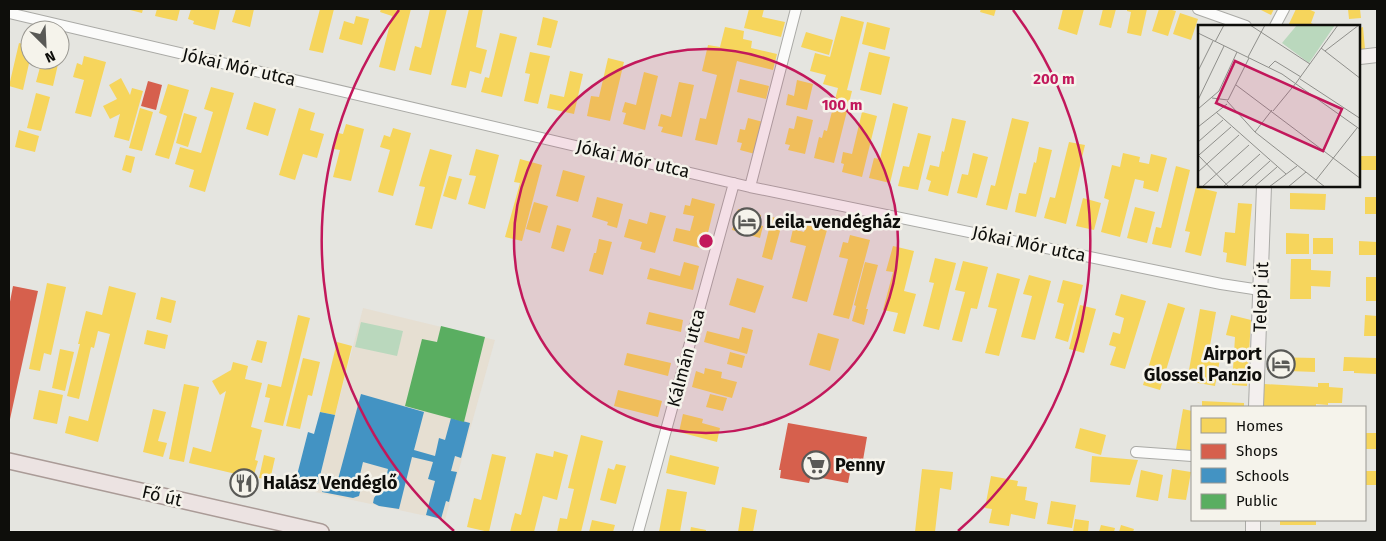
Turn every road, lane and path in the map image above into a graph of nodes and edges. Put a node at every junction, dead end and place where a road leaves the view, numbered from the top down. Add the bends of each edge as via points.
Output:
1 (796, 9) edge
2 (1198, 9) edge
3 (1284, 9) edge
4 (9, 12) edge
5 (1243, 25) edge
6 (1276, 25) edge
7 (1377, 55) edge
8 (1361, 57) edge
9 (734, 183) junction
10 (750, 187) junction
11 (1264, 188) edge
12 (1260, 290) junction
13 (1256, 406) edge
14 (1136, 452) dead end
15 (1191, 456) edge
16 (9, 461) edge
17 (316, 532) edge
18 (638, 532) edge

1 - 10 street
2 - 5 street
3 - 6 street
4 - 9 street, Jókai Mór utca
7 - 8 main road
9 - 10 street, Jókai Mór utca
9 - 18 street, Kálmán utca
10 - 12 street, Jókai Mór utca
11 - 12 main road, Telepi út
12 - 13 main road, Telepi út
14 - 15 street
16 - 17 main road, Fő út

